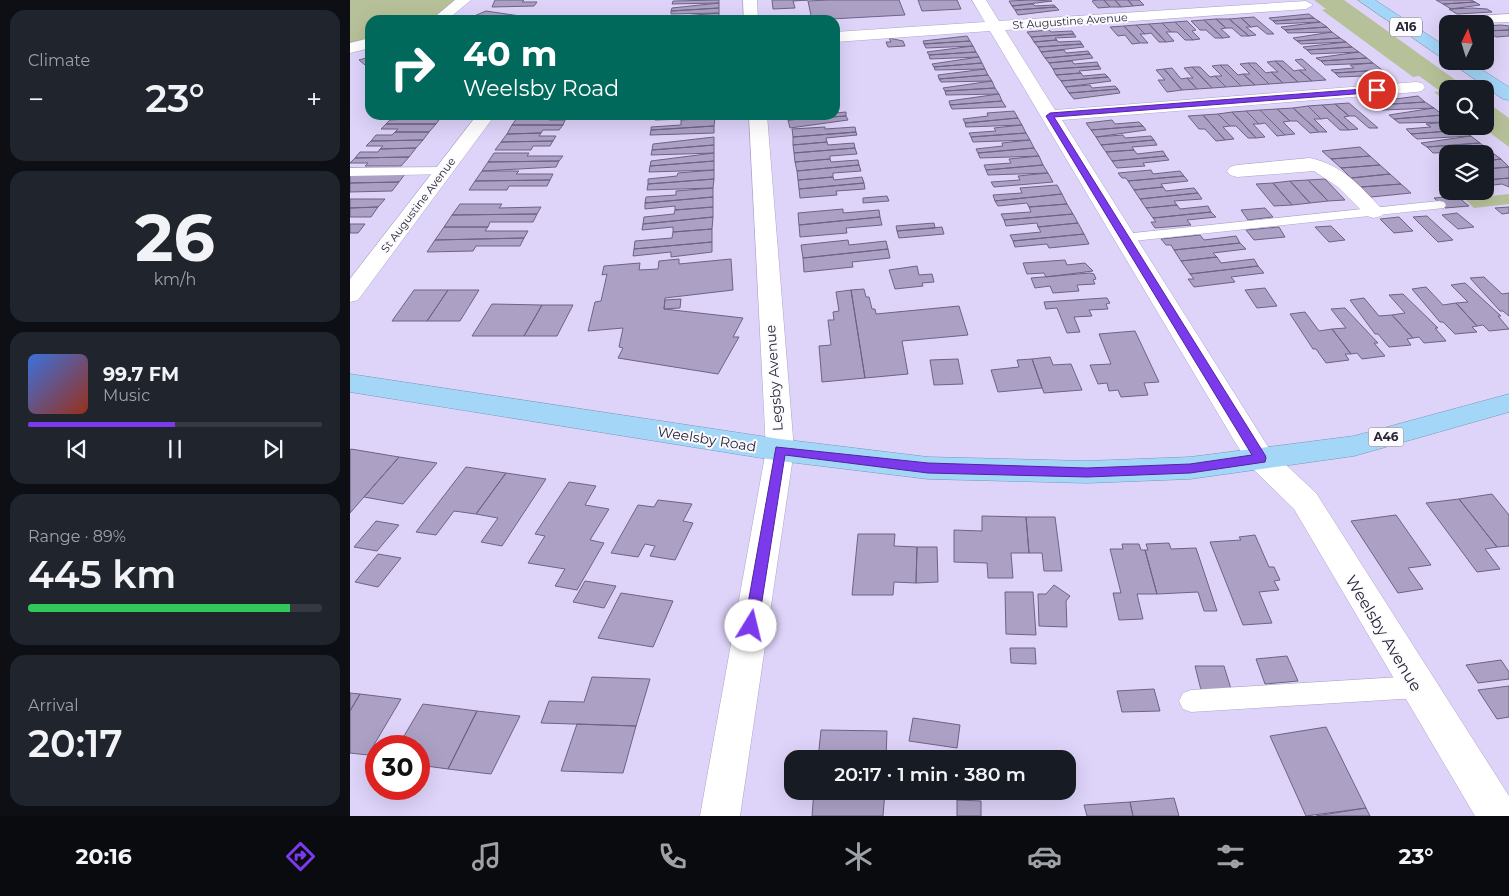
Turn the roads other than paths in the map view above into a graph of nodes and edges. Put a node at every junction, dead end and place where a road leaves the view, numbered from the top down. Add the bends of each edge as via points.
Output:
1 (464, 0) edge
2 (750, 0) edge
3 (979, 0) edge
4 (1365, 0) edge
5 (1306, 5) dead end
6 (444, 15) edge
7 (751, 15) edge
8 (1509, 18) edge
9 (1494, 19) edge
10 (995, 26) junction
11 (840, 37) edge
12 (365, 44) edge
13 (350, 48) edge
14 (1439, 49) edge
15 (1472, 70) edge
16 (1416, 87) dead end
17 (1509, 95) edge
18 (1050, 116) junction
19 (482, 120) edge
20 (758, 120) edge
21 (445, 171) junction
22 (1237, 171) dead end
23 (350, 172) edge
24 (1439, 205) dead end
25 (1374, 212) junction
26 (1124, 238) junction
27 (350, 295) edge
28 (350, 383) edge
29 (1509, 403) edge
30 (780, 450) junction
31 (1260, 458) junction
32 (1417, 687) junction
33 (1191, 701) dead end
34 (720, 816) edge
35 (1498, 816) edge

1 - 6 street
2 - 7 street
3 - 10 street, Weelsby Avenue
4 - 14 highway, A16
5 - 10 street, St Augustine Avenue
8 - 9 street
10 - 11 street, St Augustine Avenue
10 - 18 street, Weelsby Avenue
12 - 13 street
15 - 17 highway
16 - 18 street
18 - 26 street, Weelsby Avenue
19 - 21 street, St Augustine Avenue
20 - 30 street, Legsby Avenue
21 - 23 lane
21 - 27 street, St Augustine Avenue
22 - 25 street via 1320,165 1331,170
24 - 25 lane
25 - 26 lane
26 - 31 street, Weelsby Avenue
28 - 30 highway, Weelsby Road / A46
29 - 31 highway, Weelsby Road / A46 via 1354,446
30 - 31 highway, Weelsby Road / A46 via 928,468 1087,472 1190,468
30 - 34 street, Legsby Avenue
31 - 32 street, Weelsby Avenue via 1305,502
32 - 33 lane
32 - 35 street, Weelsby Avenue

